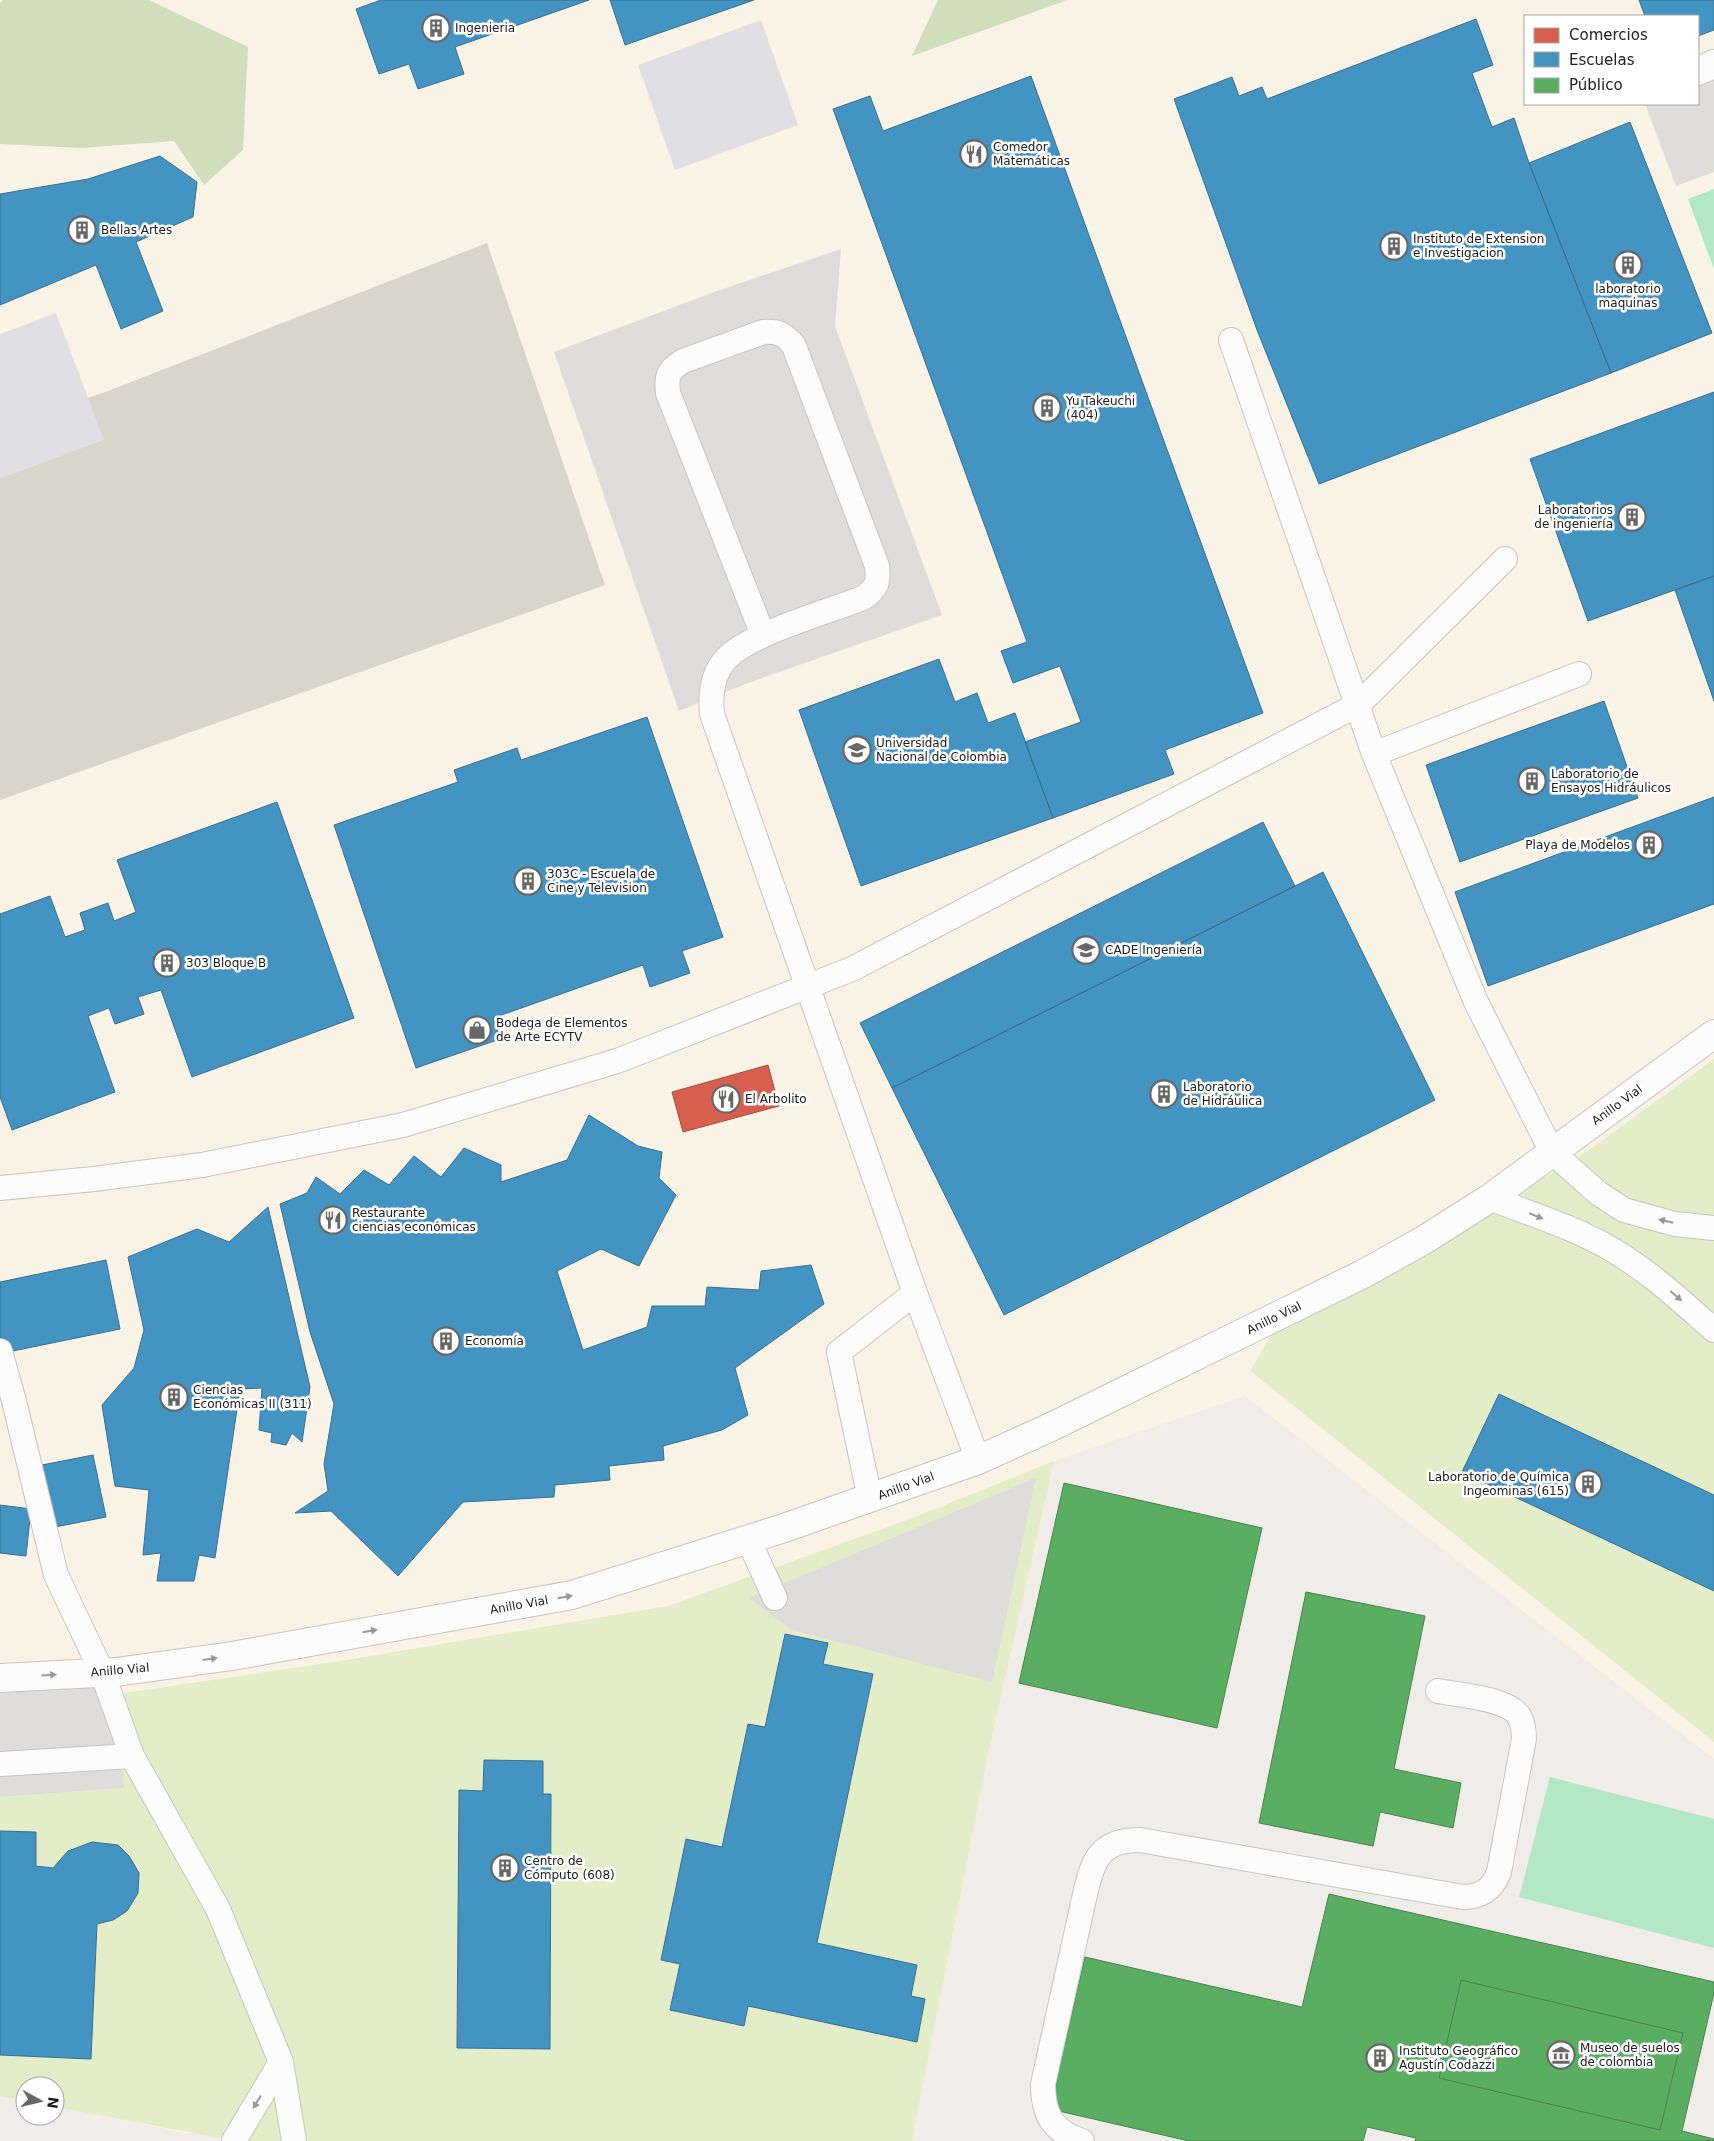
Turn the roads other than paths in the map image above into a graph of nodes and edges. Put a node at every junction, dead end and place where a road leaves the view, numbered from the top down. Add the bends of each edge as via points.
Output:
1 (1714, 64) edge
2 (1699, 71) edge
3 (1232, 340) dead end
4 (1505, 559) dead end
5 (763, 636) junction
6 (1579, 674) dead end
7 (1359, 704) junction
8 (1374, 754) junction
9 (806, 987) junction
10 (1714, 1034) edge
11 (1552, 1152) junction
12 (0, 1188) edge
13 (1490, 1198) junction
14 (1714, 1228) edge
15 (915, 1294) junction
16 (1714, 1330) edge
17 (0, 1351) edge
18 (978, 1460) junction
19 (870, 1499) junction
20 (748, 1539) junction
21 (775, 1598) dead end
22 (102, 1672) junction
23 (0, 1678) edge
24 (1438, 1691) dead end
25 (132, 1756) junction
26 (0, 1764) edge
27 (281, 2062) junction
28 (234, 2141) edge
29 (294, 2141) edge
30 (1082, 2141) edge

1 - 2 street
3 - 7 lane
4 - 7 lane
5 - 5 lane via 668,393 666,380 672,368 683,361 763,332 776,331 787,336 794,346 877,566 879,579 873,591 863,598
5 - 9 lane via 726,659 718,671 713,685 712,714
6 - 8 lane
7 - 8 lane
7 - 9 lane via 852,969
8 - 11 lane via 1476,1002
9 - 12 lane via 617,1061 403,1125 202,1165 94,1180
9 - 15 lane
10 - 11 street, Anillo Vial
11 - 13 street, Anillo Vial
14 -> 11 lane via 1675,1224 1624,1210 1598,1193
13 -> 16 lane via 1610,1248 1664,1285
13 - 18 street, Anillo Vial via 1363,1274
15 - 18 lane
15 - 19 lane via 839,1352
17 - 22 lane via 56,1575
18 - 19 street, Anillo Vial
19 - 20 street, Anillo Vial
20 - 21 lane
22 -> 20 street, Anillo Vial via 232,1656 572,1595
23 -> 22 street, Anillo Vial
22 - 25 lane
24 - 30 lane via 1500,1703 1519,1716 1523,1727 1524,1739 1499,1872 1486,1892 1463,1897 1140,1840 1124,1840 1109,1846 1097,1857 1090,1872 1043,2084 1043,2103 1050,2120 1063,2133
25 - 26 lane
25 - 27 lane via 218,1909
27 -> 28 lane
27 - 29 lane

